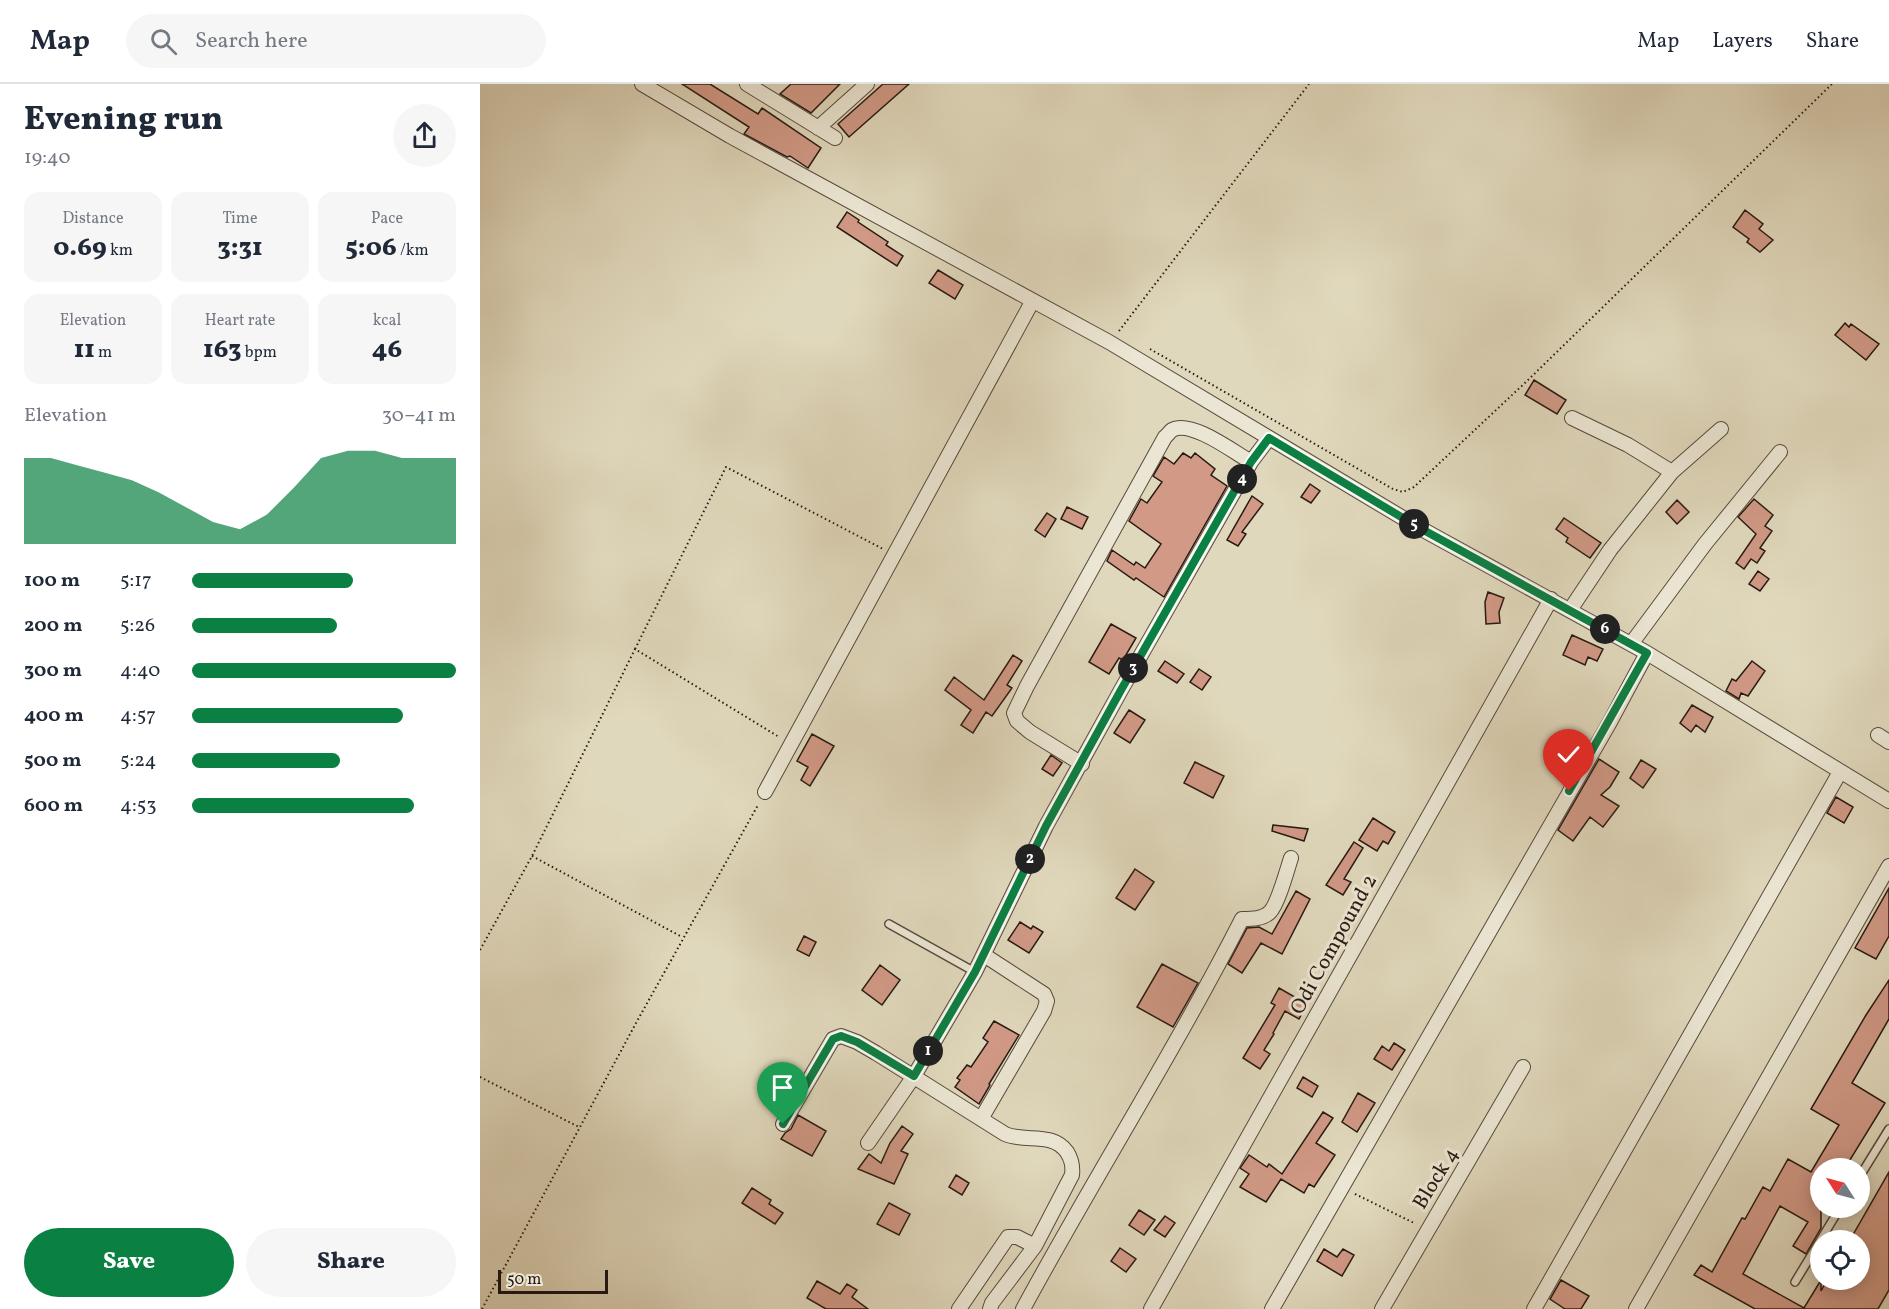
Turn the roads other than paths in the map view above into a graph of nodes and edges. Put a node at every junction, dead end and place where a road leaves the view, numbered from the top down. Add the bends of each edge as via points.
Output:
1 (642, 84) edge
2 (747, 84) edge
3 (867, 84) edge
4 (766, 89) edge
5 (818, 128) junction
6 (835, 138) dead end
7 (1032, 302) junction
8 (1572, 418) dead end
9 (1721, 429) dead end
10 (1269, 438) junction
11 (1780, 452) dead end
12 (1251, 462) junction
13 (1672, 472) junction
14 (1551, 599) junction
15 (1570, 610) junction
16 (1631, 644) junction
17 (1647, 653) junction
18 (1082, 764) junction
19 (1840, 772) junction
20 (765, 792) road end
21 (1889, 801) edge
22 (1291, 858) dead end
23 (1889, 867) edge
24 (889, 924) dead end
25 (984, 955) junction
26 (975, 972) junction
27 (1523, 1067) dead end
28 (914, 1076) junction
29 (981, 1119) junction
30 (783, 1124) dead end
31 (1889, 1129) edge
32 (868, 1143) dead end
33 (1870, 1160) edge
34 (1834, 1218) edge
35 (1035, 1246) junction
36 (1025, 1262) junction
37 (1795, 1282) dead end
38 (1033, 1292) junction
39 (959, 1309) edge
40 (990, 1309) edge
41 (1023, 1309) edge
42 (1151, 1309) edge
43 (1272, 1309) edge
44 (1382, 1309) edge
45 (1534, 1309) edge
46 (1636, 1309) edge

1 - 7 street
2 - 4 street
3 - 5 street
4 - 5 street
5 - 6 street
7 - 10 street via 1108,342
7 - 20 street
8 - 13 street
9 - 13 street
10 - 12 street
10 - 14 street via 1418,527
11 - 16 street
12 - 18 street
12 - 18 street via 1200,432 1182,428 1165,437 1014,712 1017,722 1030,732
13 - 15 street via 1610,550
14 - 15 street
14 - 42 street, Odi Compound 2
15 - 16 street
16 - 17 street
17 - 19 street
17 - 43 street
18 - 25 street via 1046,826
19 - 21 street
19 - 45 street
22 - 38 street via 1271,912 1242,919
23 - 46 street
24 - 26 lane
25 - 26 street
25 - 29 street via 1044,994 1047,1001
26 - 28 street
27 - 44 street, Block 4
28 - 29 street
28 - 30 street via 841,1036 833,1039
28 - 32 street
29 - 35 street via 1013,1137 1058,1142 1069,1155 1072,1175
31 - 33 lane
34 - 37 lane
35 - 36 street
35 - 39 street via 1008,1237
36 - 38 street
36 - 40 street
38 - 41 street

